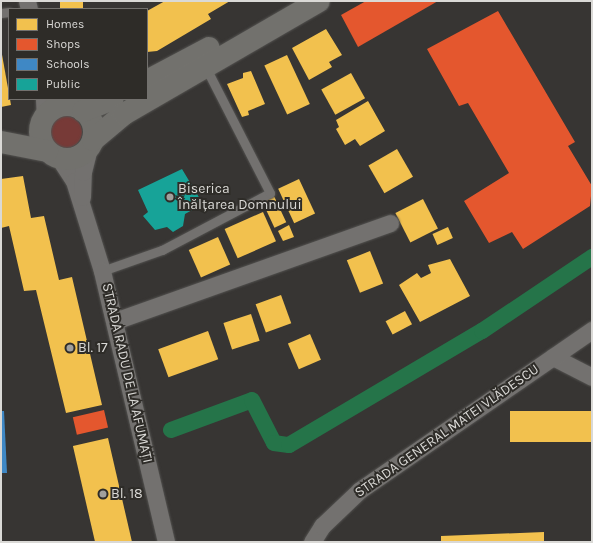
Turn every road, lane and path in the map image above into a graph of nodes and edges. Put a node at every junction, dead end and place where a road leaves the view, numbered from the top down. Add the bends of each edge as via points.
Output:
1 (289, 1) edge
2 (319, 1) edge
3 (206, 68) junction
4 (148, 81) edge
5 (108, 100) edge
6 (75, 106) edge
7 (43, 114) edge
8 (1, 141) edge
9 (91, 144) junction
10 (53, 154) junction
11 (83, 205) junction
12 (390, 223) dead end
13 (102, 271) junction
14 (116, 321) junction
15 (592, 330) edge
16 (553, 357) junction
17 (592, 377) edge
18 (166, 542) edge
19 (312, 542) edge

1 - 4 main road
2 - 3 main road
3 - 9 main road via 124,114
3 - 13 lane via 270,193 162,250
5 - 6 main road
6 - 7 main road via 64,106
6 - 9 main road via 92,124
7 - 8 main road via 21,136
7 - 10 main road via 42,143
8 - 10 main road
9 - 10 main road via 75,158
9 - 11 street, STRADA RADU DE LA AFUMAȚI via 82,178
10 - 11 street, STRADA RADU DE LA AFUMAȚI via 74,181
11 - 13 street, STRADA RADU DE LA AFUMAȚI
12 - 14 street
13 - 14 street, STRADA RADU DE LA AFUMAȚI
14 - 18 street, STRADA RADU DE LA AFUMAȚI
15 - 16 street, STRADA GENERAL MATEI VLĂDESCU
16 - 17 street
16 - 19 street, STRADA GENERAL MATEI VLĂDESCU via 360,490 331,517

